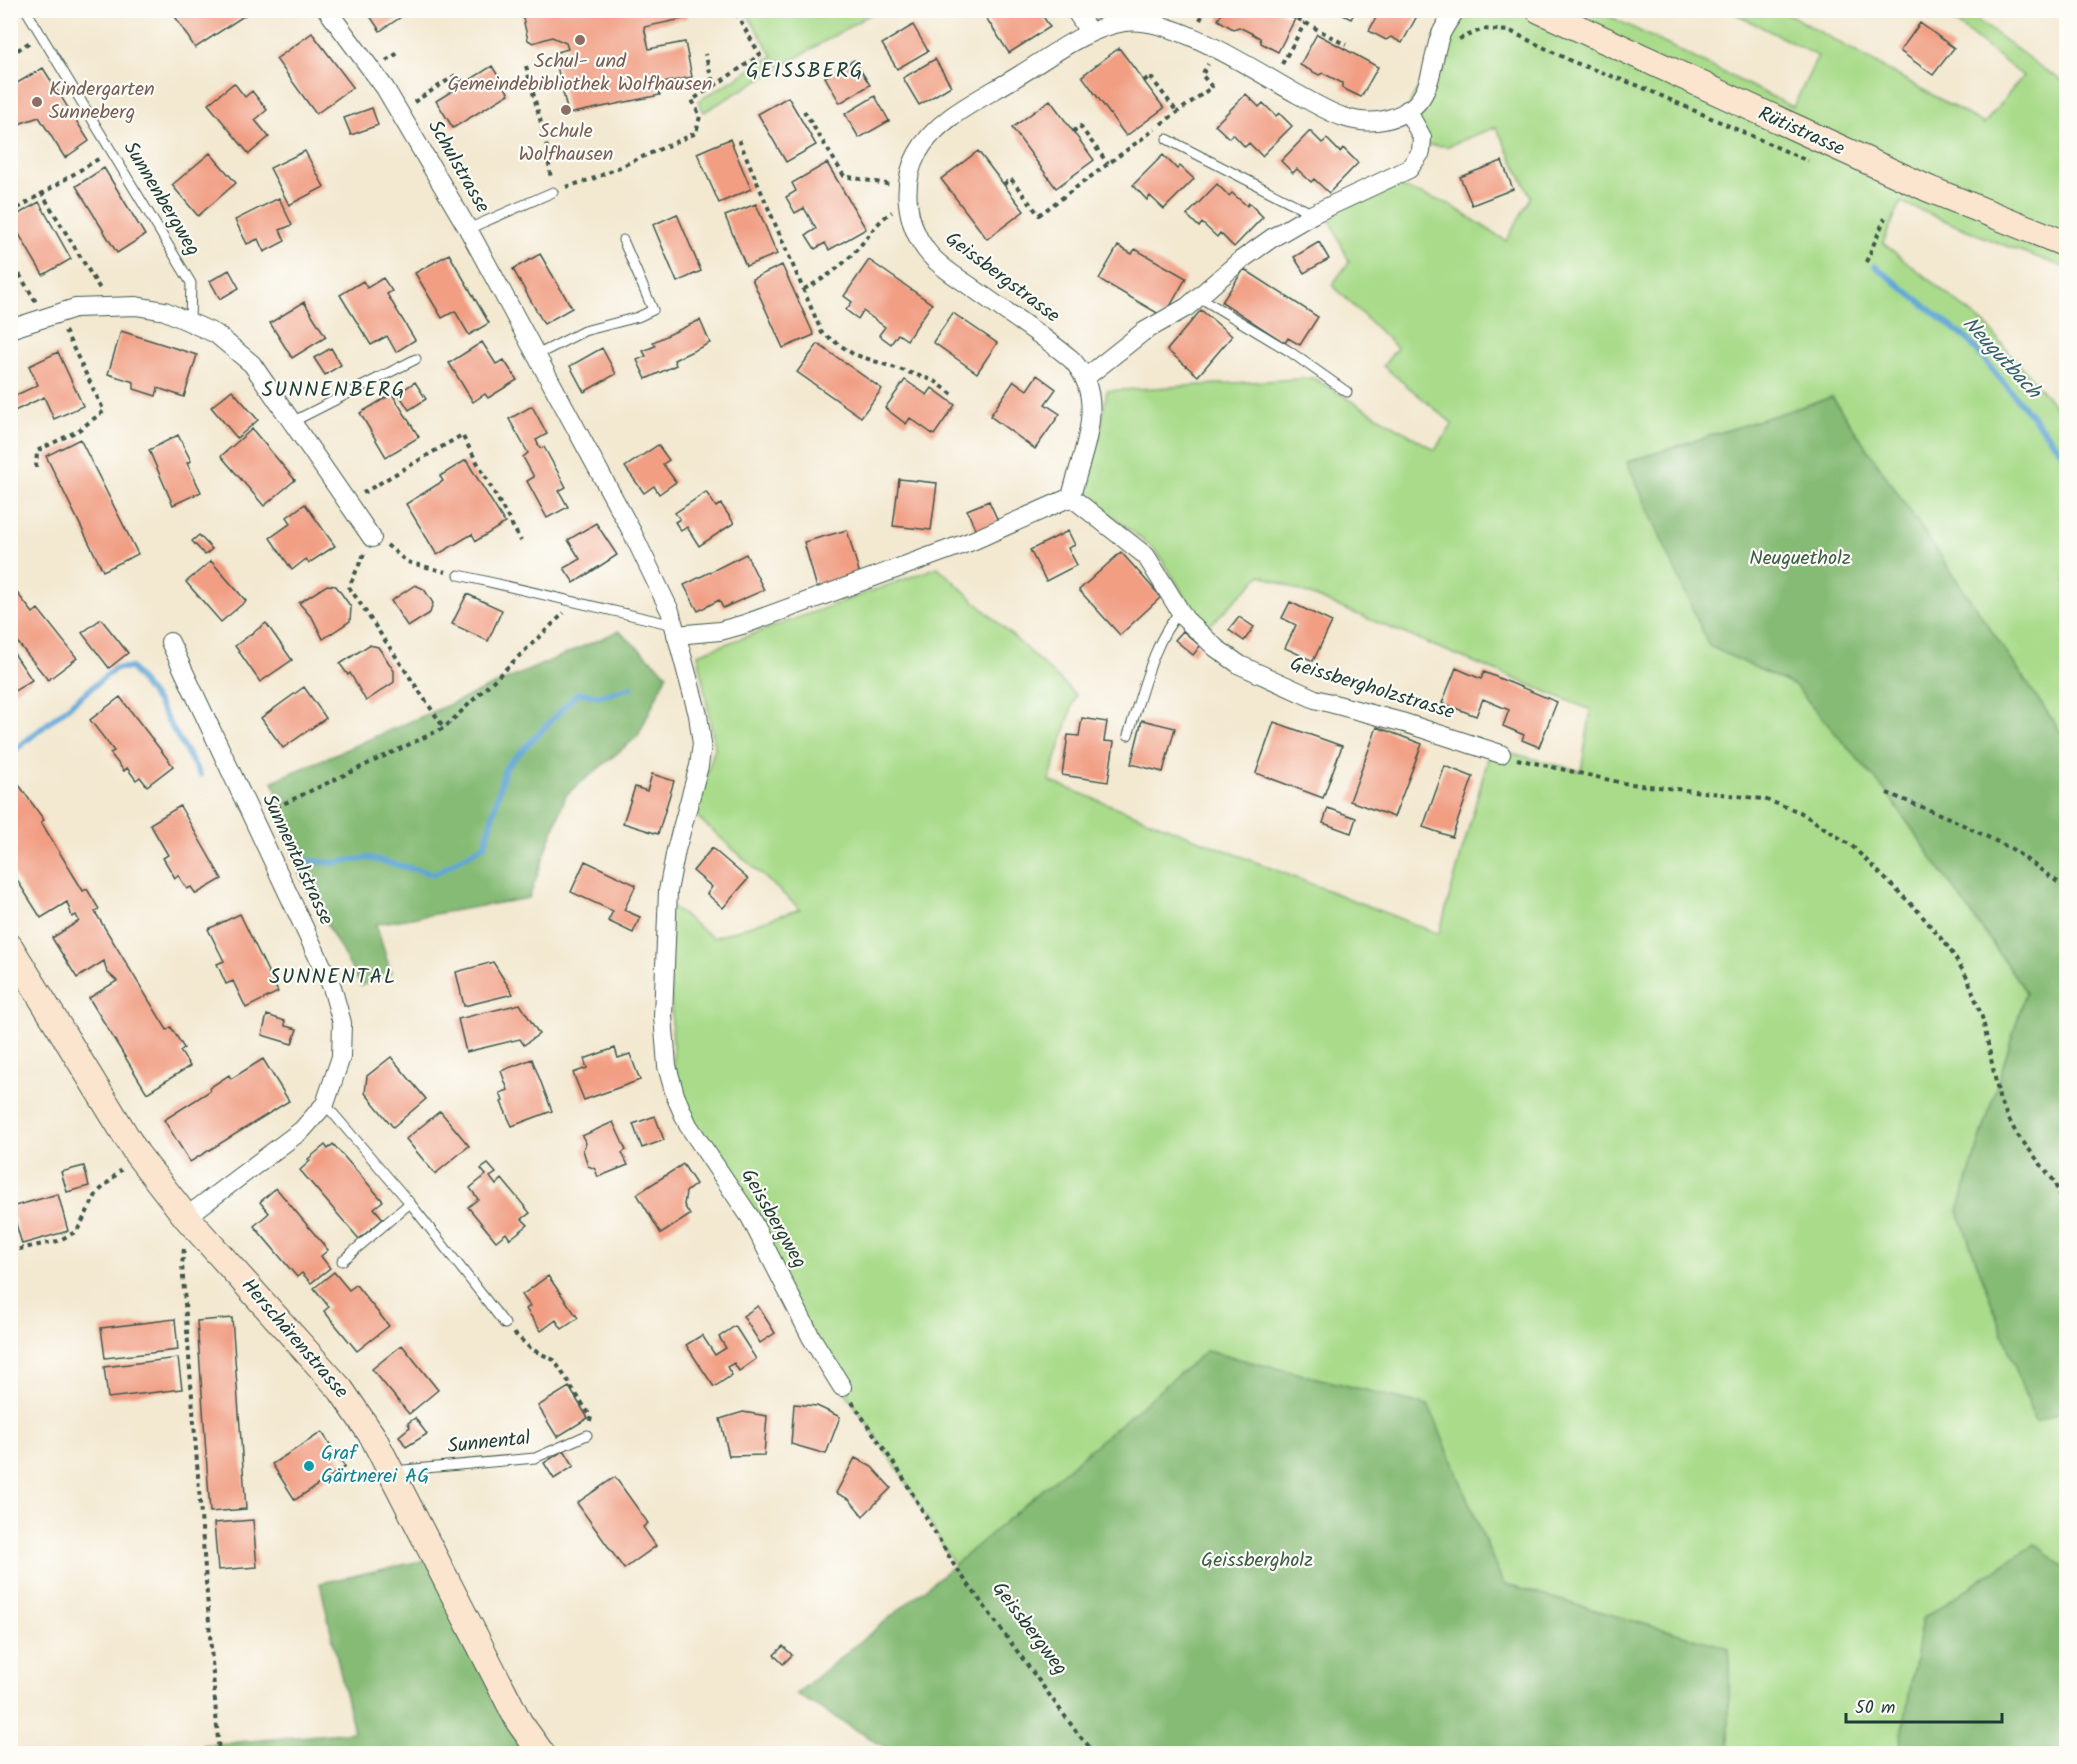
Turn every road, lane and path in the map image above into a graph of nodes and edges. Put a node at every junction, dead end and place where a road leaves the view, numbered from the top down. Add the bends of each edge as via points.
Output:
1 (26, 10) edge
2 (327, 10) edge
3 (734, 10) edge
4 (1075, 10) edge
5 (1282, 10) edge
6 (1456, 10) edge
7 (1539, 10) edge
8 (1305, 23) junction
9 (1443, 30) junction
10 (1090, 33) junction
11 (40, 35) junction
12 (1346, 45) dead end
13 (1215, 50) junction
14 (705, 54) dead end
15 (10, 55) edge
16 (526, 66) dead end
17 (1273, 80) junction
18 (1144, 81) dead end
19 (464, 83) dead end
20 (714, 86) junction
21 (409, 105) dead end
22 (1407, 110) junction
23 (804, 111) dead end
24 (1177, 112) junction
25 (1073, 132) dead end
26 (1167, 139) dead end
27 (739, 140) dead end
28 (111, 151) junction
29 (1809, 162) dead end
30 (1108, 164) junction
31 (1004, 184) dead end
32 (41, 192) junction
33 (553, 192) junction
34 (907, 195) junction
35 (10, 213) edge
36 (1312, 214) junction
37 (1885, 218) dead end
38 (468, 229) junction
39 (623, 240) dead end
40 (2067, 244) edge
41 (10, 259) edge
42 (1866, 262) dead end
43 (28, 288) dead end
44 (804, 289) junction
45 (1199, 297) junction
46 (110, 306) junction
47 (56, 313) junction
48 (190, 320) junction
49 (10, 329) edge
50 (535, 357) junction
51 (416, 359) dead end
52 (1085, 378) junction
53 (1347, 392) dead end
54 (953, 395) dead end
55 (292, 422) junction
56 (36, 468) dead end
57 (1071, 497) junction
58 (347, 502) junction
59 (372, 538) junction
60 (521, 542) dead end
61 (459, 575) joint
62 (576, 602) junction
63 (1180, 612) junction
64 (675, 630) junction
65 (170, 642) dead end
66 (444, 728) junction
67 (1128, 735) dead end
68 (1501, 754) joint
69 (1887, 794) dead end
70 (252, 818) junction
71 (2067, 888) edge
72 (10, 947) edge
73 (325, 1104) junction
74 (137, 1154) junction
75 (410, 1203) junction
76 (186, 1217) junction
77 (2067, 1230) edge
78 (10, 1251) edge
79 (342, 1261) dead end
80 (505, 1324) joint
81 (842, 1387) joint
82 (587, 1435) joint
83 (391, 1472) junction
84 (219, 1754) edge
85 (542, 1754) edge
86 (1096, 1754) edge

1 - 11 lane, Sunnenbergweg
2 - 38 street, Schulstrasse via 385,88
3 - 20 path via 760,55
4 - 10 street
5 - 8 path
6 - 9 street
7 - 40 street, Rütistrasse via 1911,181
8 - 12 path
8 - 17 path
9 - 22 street via 1429,85
9 - 29 path via 1460,39 1491,28 1519,34 1574,62 1639,86
10 - 13 street via 1122,22 1151,21
10 - 34 street via 955,114 932,132 916,157
11 - 15 path
11 - 28 lane, Sunnenbergweg
13 - 17 street
13 - 24 path via 1202,75 1212,87
14 - 20 path
16 - 33 path via 546,142
17 - 22 street via 1352,120 1379,121
18 - 24 path via 1150,76
19 - 21 path via 456,75
20 - 33 path via 692,100 700,116 696,133 595,178
22 - 36 street via 1422,137 1415,164 1388,182
23 - 34 path via 844,176
24 - 30 path
25 - 30 path via 1080,126
26 - 36 lane
27 - 44 path
28 - 32 path
28 - 48 lane, Sunnenbergweg via 191,283
30 - 31 path via 1039,215 1011,179
32 - 35 path
32 - 46 path
33 - 38 lane
34 - 44 path via 822,281
34 - 52 street, Geissbergstrasse via 917,236 937,262 1061,351
36 - 45 street via 1253,251
37 - 42 path
38 - 50 street, Schulstrasse
39 - 50 lane via 653,310 584,332
41 - 43 path
44 - 54 path via 822,333 853,354 935,381
45 - 52 street via 1143,332
45 - 53 lane via 1289,351
46 - 47 street
46 - 48 street via 165,311
47 - 49 street
47 - 56 path via 104,411 80,430 37,450
48 - 55 street via 216,334 252,364
50 - 64 street, Schulstrasse via 637,540
51 - 55 lane
52 - 57 street, Geissbergstrasse via 1092,410
55 - 58 street
57 - 63 street, Geissbergholzstrasse via 1146,556
57 - 64 street via 972,541 745,624 720,631
58 - 59 street
58 - 60 path via 462,435
59 - 61 path via 390,546 407,562
59 - 66 path via 349,587
61 - 62 lane
62 - 64 lane
62 - 66 path
63 - 67 lane via 1160,646
63 - 68 street, Geissbergholzstrasse via 1226,656 1292,690
64 - 81 street, Geissbergweg via 702,744 668,891 663,1016 667,1066 688,1125 750,1217
65 - 70 street, Sunnentalstrasse
66 - 70 path
68 - 77 path via 1596,779 1764,799 1800,812 1852,846 1917,910 1968,978 1983,1020 2000,1102 2016,1133 2054,1181
69 - 71 path via 1949,818 2012,849
70 - 73 street, Sunnentalstrasse via 332,987 342,1023 341,1057
72 - 74 street, Herschärenstrasse
73 - 75 lane
73 - 76 street, Sunnentalstrasse via 302,1130
74 - 76 street, Herschärenstrasse
74 - 78 path via 97,1193 77,1231 58,1241
75 - 79 lane
75 - 80 lane
76 - 83 street, Herschärenstrasse via 341,1390
76 - 84 path via 182,1264
80 - 82 path via 531,1349 554,1360 591,1417
81 - 86 path, Geissbergweg via 902,1474 966,1583
82 - 83 lane, Sunnental via 535,1458
83 - 85 street, Herschärenstrasse via 519,1722

